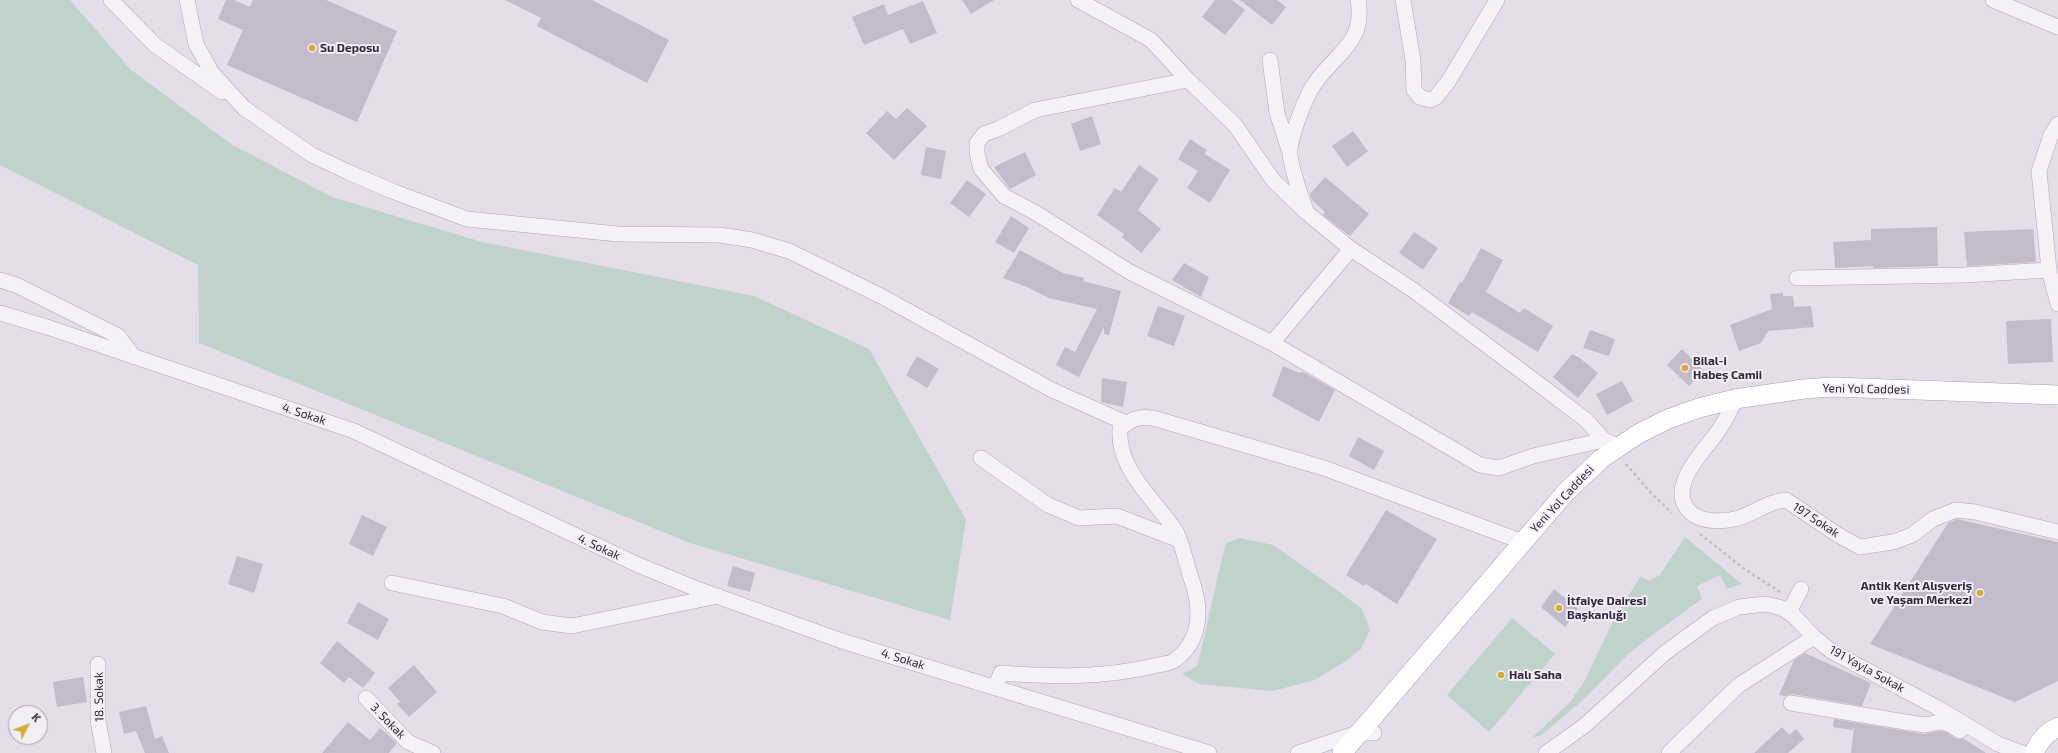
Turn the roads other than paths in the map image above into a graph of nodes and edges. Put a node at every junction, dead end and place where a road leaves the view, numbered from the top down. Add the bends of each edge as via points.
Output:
1 (111, 0) edge
2 (187, 0) edge
3 (1078, 0) edge
4 (1358, 0) edge
5 (1403, 0) edge
6 (1497, 0) edge
7 (1993, 0) edge
8 (2058, 27) edge
9 (1270, 60) dead end
10 (1188, 80) junction
11 (244, 108) junction
12 (2058, 124) edge
13 (1289, 152) junction
14 (1306, 212) junction
15 (1351, 249) junction
16 (2049, 270) junction
17 (1797, 278) dead end
18 (0, 280) edge
19 (2058, 304) edge
20 (0, 313) edge
21 (1272, 342) junction
22 (134, 357) junction
23 (2058, 395) edge
24 (2058, 403) edge
25 (1734, 405) junction
26 (1126, 423) junction
27 (1611, 443) junction
28 (981, 458) dead end
29 (2058, 532) edge
30 (1179, 540) junction
31 (1523, 542) junction
32 (392, 583) dead end
33 (719, 596) junction
34 (1814, 637) junction
35 (98, 664) dead end
36 (995, 688) junction
37 (366, 698) dead end
38 (1791, 703) dead end
39 (2058, 727) edge
40 (1366, 733) junction
41 (2014, 752) edge
42 (104, 753) edge
43 (433, 753) edge
44 (1209, 753) edge
45 (1298, 753) edge
46 (1342, 753) edge
47 (1357, 753) edge
48 (1546, 753) edge
49 (1669, 753) edge
50 (1997, 753) edge
51 (2034, 753) edge

1 - 11 street via 155,45
2 - 11 street via 196,44 212,73
3 - 10 street via 1151,40
4 - 13 street via 1358,27 1348,47 1314,84 1293,134
5 - 6 street via 1413,60 1414,90 1420,97 1430,100 1436,97 1448,82
7 - 8 street
9 - 13 street via 1277,113
10 - 14 street via 1236,124 1273,180
10 - 21 street via 1035,110 984,134 977,143 981,169 1004,196 1130,272
11 - 26 street via 312,155 392,191 467,220 618,234 720,235 752,240 789,251 885,298 1052,390
12 - 16 street via 2051,135 2039,171
13 - 14 street
14 - 15 street
15 - 21 street
15 - 27 street via 1413,290 1527,375 1586,420
16 - 17 street via 1964,275
16 - 19 street
18 - 22 street via 16,285 118,336
20 - 22 street, 4. Sokak
21 - 27 street via 1480,465 1499,468 1533,456
22 - 33 street, 4. Sokak via 354,431 636,564
23 - 27 main road, Yeni Yol Caddesi via 1880,388 1804,389 1736,399 1699,408
24 - 25 main road, Yeni Yol Caddesi via 1838,396 1761,405
25 - 29 street, 197 Sokak via 1687,475 1683,489 1684,502 1696,517 1705,520 1735,519 1776,501 1786,500 1860,547 1893,542 1912,535 1933,519 1956,510 1976,512
25 - 40 main road, Yeni Yol Caddesi via 1683,421 1637,446 1609,466 1574,497
26 - 30 street via 1120,428 1121,449 1133,475 1176,531
26 - 31 street via 1132,418 1153,418 1324,468
27 - 31 main road, Yeni Yol Caddesi
28 - 30 street via 1048,504 1079,518 1118,516
30 - 36 street via 1197,594 1199,619 1193,640 1174,661 1137,670 1085,677 1001,673
31 - 40 main road, Yeni Yol Caddesi
32 - 33 street via 503,606 542,622 572,626
33 - 36 street, 4. Sokak via 842,640
34 - 41 street, 191 Yayla Sokak via 1840,657 1936,707
34 - 48 street, 191 Yayla Sokak via 1794,616 1795,601 1772,605 1754,604 1727,611 1713,618 1666,652 1584,726
34 - 49 street via 1739,685
35 - 42 street, 18. Sokak via 98,720
36 - 44 street, 4. Sokak
37 - 43 street, 3. Sokak via 408,742
38 - 50 street via 1925,725 1939,722 1949,724
39 - 51 main road via 2049,731
40 - 45 street
40 - 46 main road, Yeni Yol Caddesi
40 - 47 main road, Yeni Yol Caddesi

